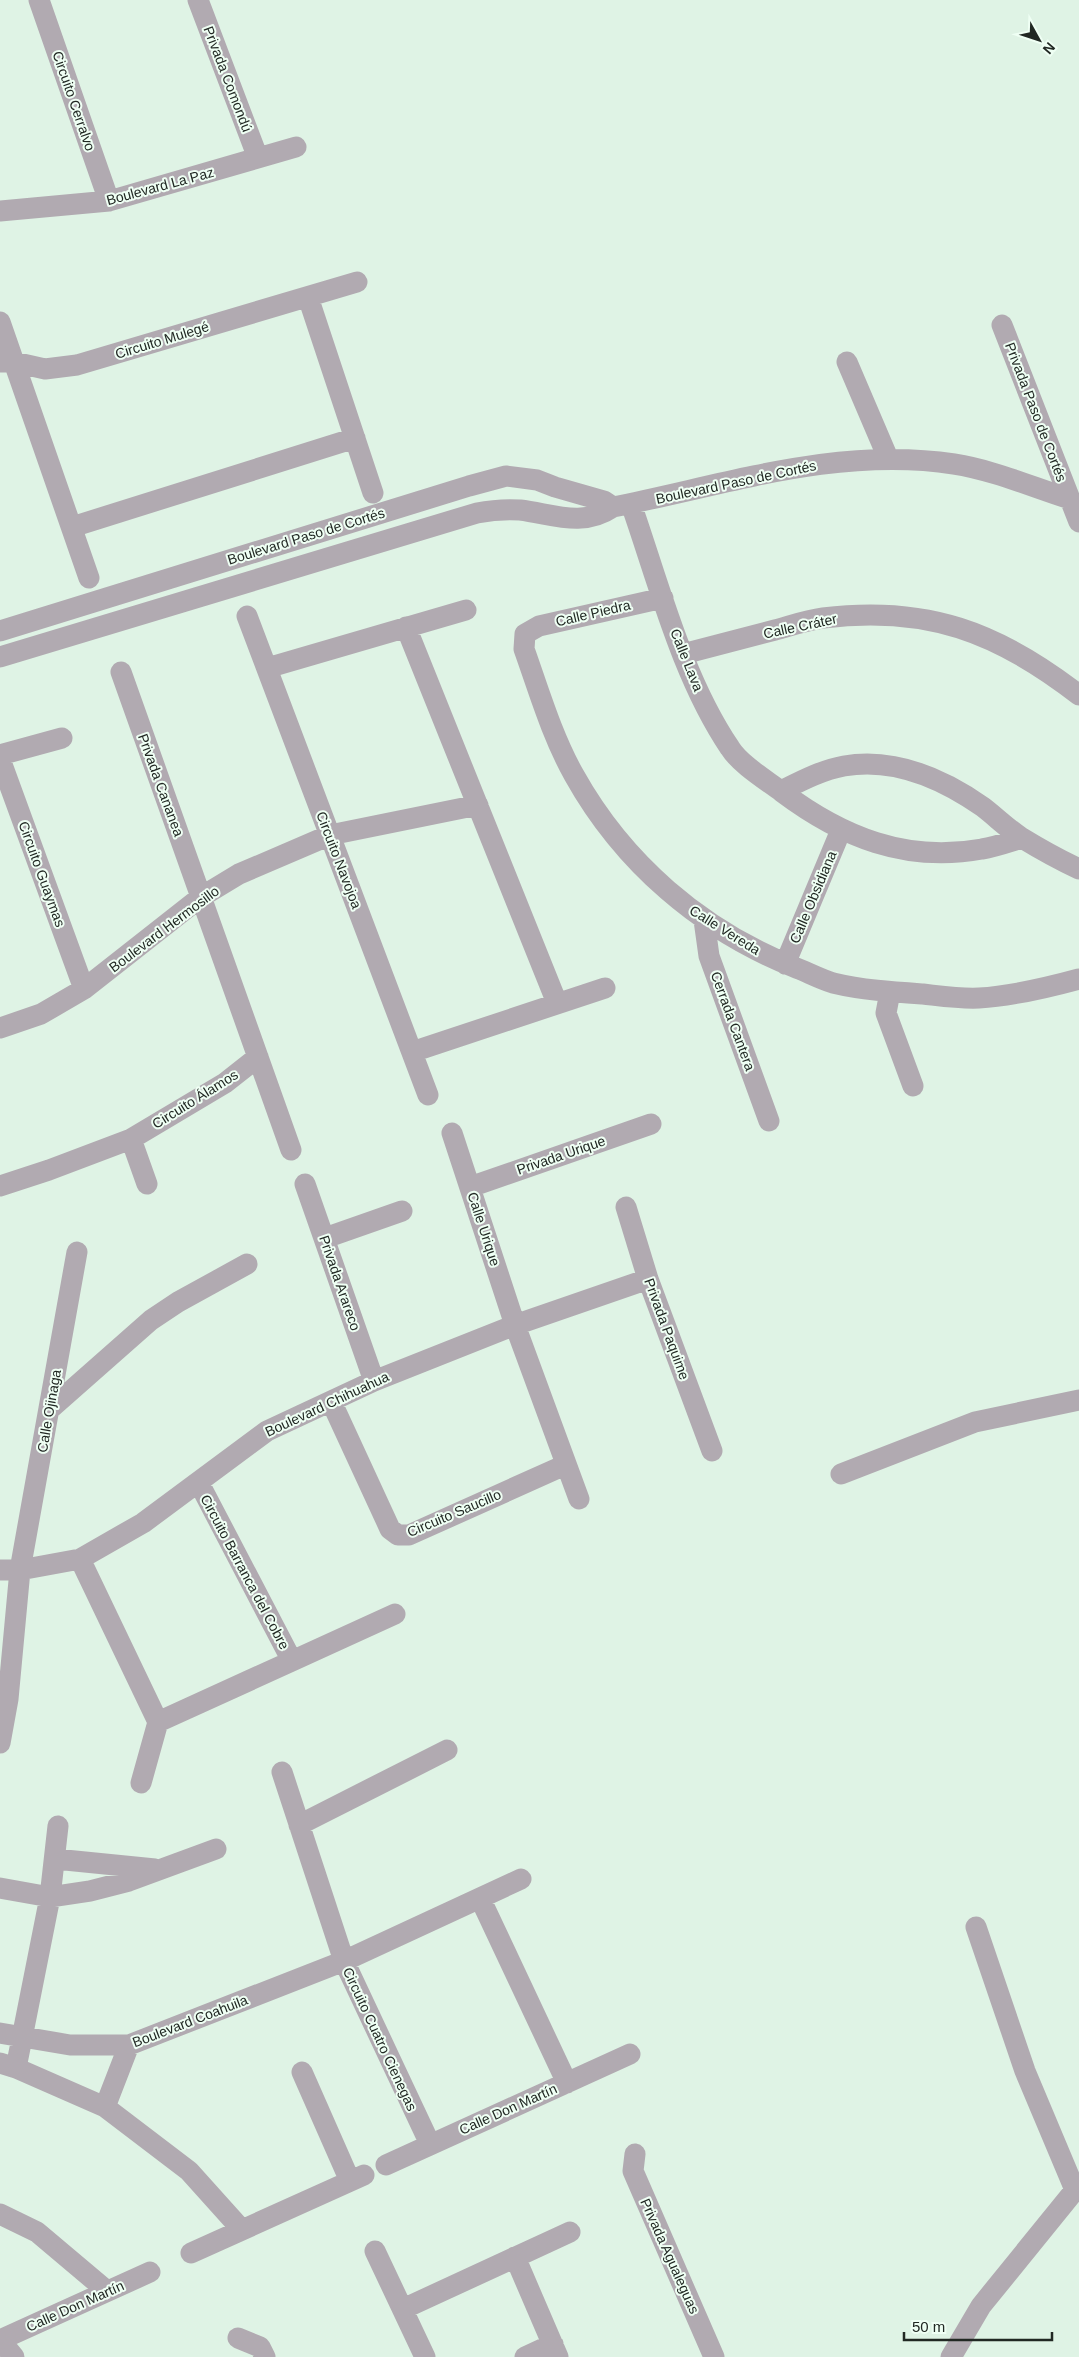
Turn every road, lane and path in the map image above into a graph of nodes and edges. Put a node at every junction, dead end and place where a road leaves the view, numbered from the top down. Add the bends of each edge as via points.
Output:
1 (39, 0) edge
2 (198, 0) edge
3 (296, 147) dead end
4 (258, 158) junction
5 (109, 201) junction
6 (0, 211) edge
7 (357, 282) dead end
8 (308, 296) junction
9 (0, 322) edge
10 (1002, 325) dead end
11 (7, 362) edge
12 (847, 362) dead end
13 (355, 438) junction
14 (888, 458) junction
15 (469, 486) junction
16 (372, 493) dead end
17 (1070, 499) junction
18 (622, 506) junction
19 (477, 512) junction
20 (1079, 522) edge
21 (72, 527) junction
22 (89, 578) dead end
23 (111, 596) junction
24 (663, 598) junction
25 (466, 610) dead end
26 (247, 616) dead end
27 (119, 622) junction
28 (406, 627) junction
29 (0, 631) edge
30 (525, 634) joint
31 (683, 654) junction
32 (0, 657) edge
33 (266, 668) junction
34 (121, 672) dead end
35 (1079, 696) edge
36 (62, 738) dead end
37 (0, 757) edge
38 (781, 791) junction
39 (478, 805) junction
40 (841, 830) junction
41 (330, 835) junction
42 (1022, 838) junction
43 (1079, 869) edge
44 (201, 897) junction
45 (704, 920) junction
46 (785, 964) junction
47 (1079, 979) edge
48 (605, 988) dead end
49 (84, 989) junction
50 (890, 992) junction
51 (557, 1003) junction
52 (0, 1028) edge
53 (412, 1052) junction
54 (258, 1057) junction
55 (914, 1086) dead end
56 (428, 1095) dead end
57 (769, 1121) dead end
58 (651, 1124) dead end
59 (452, 1133) dead end
60 (131, 1139) junction
61 (291, 1150) dead end
62 (147, 1184) dead end
63 (305, 1184) dead end
64 (0, 1186) edge
65 (470, 1187) junction
66 (626, 1207) dead end
67 (402, 1211) dead end
68 (325, 1238) junction
69 (77, 1252) dead end
70 (247, 1264) dead end
71 (648, 1279) junction
72 (515, 1325) junction
73 (374, 1381) junction
74 (1079, 1400) edge
75 (331, 1402) junction
76 (49, 1410) junction
77 (712, 1450) dead end
78 (565, 1465) junction
79 (842, 1474) dead end
80 (199, 1482) junction
81 (579, 1498) dead end
82 (80, 1558) junction
83 (10, 1570) edge
84 (395, 1614) dead end
85 (292, 1661) junction
86 (4, 1698) edge
87 (158, 1722) junction
88 (0, 1743) edge
89 (447, 1750) dead end
90 (282, 1772) dead end
91 (142, 1783) dead end
92 (299, 1825) junction
93 (58, 1826) dead end
94 (216, 1849) dead end
95 (55, 1859) junction
96 (157, 1869) junction
97 (521, 1879) dead end
98 (0, 1888) edge
99 (50, 1897) junction
100 (480, 1898) junction
101 (976, 1927) dead end
102 (344, 1960) junction
103 (0, 2033) edge
104 (22, 2037) junction
105 (129, 2045) junction
106 (630, 2054) dead end
107 (8, 2066) edge
108 (302, 2072) dead end
109 (566, 2083) junction
110 (105, 2107) junction
111 (430, 2144) junction
112 (636, 2154) dead end
113 (386, 2165) dead end
114 (1077, 2188) edge
115 (0, 2214) edge
116 (242, 2230) junction
117 (570, 2232) dead end
118 (375, 2251) dead end
119 (192, 2253) dead end
120 (515, 2257) junction
121 (150, 2272) dead end
122 (107, 2291) junction
123 (402, 2309) junction
124 (238, 2338) dead end
125 (0, 2340) edge
126 (556, 2350) edge
127 (14, 2357) edge
128 (265, 2357) edge
129 (425, 2357) edge
130 (525, 2357) edge
131 (714, 2357) edge
132 (951, 2357) edge

1 - 5 street, Circuito Cerralvo
2 - 4 street, Privada Comondú
3 - 4 street, Boulevard La Paz
4 - 5 street, Boulevard La Paz
5 - 6 street, Boulevard La Paz
7 - 8 street, Circuito Mulegé
8 - 11 street, Circuito Mulegé via 77,365 45,369
8 - 13 street
9 - 11 street
10 - 17 street, Privada Paso de Cortés
11 - 21 street
12 - 14 street
13 - 16 street
13 - 21 street
14 - 17 street, Boulevard Paso de Cortés via 954,464
14 - 18 street, Boulevard Paso de Cortés via 800,466
15 - 18 street, Boulevard Paso de Cortés via 506,476 537,480
15 - 19 street
15 - 23 street, Boulevard Paso de Cortés
17 - 20 street
18 - 19 street, Boulevard Paso de Cortés via 583,520 519,510
18 - 24 street, Calle Lava
19 - 27 street, Boulevard Paso de Cortés
21 - 22 street
23 - 27 street
23 - 29 street, Boulevard Paso de Cortés
24 - 30 street, Calle Piedra via 539,626
24 - 31 street, Calle Lava
25 - 28 street
26 - 33 street, Circuito Navojoa
27 - 32 street, Boulevard Paso de Cortés
28 - 33 street
28 - 39 street
30 - 45 street, Calle Vereda via 524,649 561,750 574,776 607,826 635,858
31 - 35 street, Calle Cráter via 820,618 874,614 924,618 998,642 1049,672
31 - 38 street, Calle Lava via 703,700 731,750
33 - 41 street, Circuito Navojoa
34 - 44 street, Privada Cananea
36 - 37 street, Circuito Guaymas
37 - 49 street, Circuito Guaymas
38 - 40 street, Calle Lava
38 - 42 street via 811,776 844,766 879,764 918,772 944,783
39 - 41 street, Boulevard Hermosillo
39 - 51 street
40 - 42 street, Calle Lava via 906,851 942,853 983,849
40 - 46 street, Calle Obsidiana
41 - 44 street, Boulevard Hermosillo via 240,874
41 - 53 street, Circuito Navojoa
42 - 43 street
44 - 49 street, Boulevard Hermosillo
44 - 54 street
45 - 46 street, Calle Vereda via 736,941
45 - 57 street, Cerrada Cantera via 709,956
46 - 50 street, Calle Vereda via 832,982
47 - 50 street, Calle Vereda via 1034,991 978,998
48 - 51 street
49 - 52 street, Boulevard Hermosillo via 41,1014
50 - 55 street via 886,1013
51 - 53 street
53 - 56 street, Circuito Navojoa
54 - 60 street, Circuito Álamos via 225,1083
54 - 61 street
58 - 65 street, Privada Urique
59 - 65 street, Calle Urique
60 - 62 street
60 - 64 street, Circuito Álamos
63 - 68 street, Privada Arareco
65 - 72 street, Calle Urique
66 - 71 street, Privada Paquime
67 - 68 street
68 - 73 street, Privada Arareco
69 - 76 street, Calle Ojinaga
70 - 76 street via 151,1320
71 - 72 street, Boulevard Chihuahua
71 - 77 street, Privada Paquime
72 - 73 street, Boulevard Chihuahua
72 - 78 street
73 - 75 street, Boulevard Chihuahua
74 - 79 street via 975,1422
75 - 78 street, Circuito Saucillo via 390,1529 398,1536 409,1536
75 - 80 street, Boulevard Chihuahua via 267,1430
76 - 83 street, Calle Ojinaga
78 - 81 street
80 - 82 street, Boulevard Chihuahua via 143,1523
80 - 85 street, Circuito Barranca del Cobre
82 - 83 street, Boulevard Chihuahua
82 - 87 street
83 - 86 street, Calle Ojinaga
84 - 85 street, Circuito Barranca del Cobre
85 - 87 street, Circuito Barranca del Cobre
86 - 88 street, Calle Ojinaga
87 - 91 street
89 - 92 street
90 - 92 street
92 - 102 street
93 - 95 street
94 - 96 street
95 - 96 street
95 - 99 street
96 - 99 street via 129,1881
97 - 100 street, Circuito Cuatro Cienegas
98 - 99 street
99 - 104 street
100 - 102 street, Circuito Cuatro Cienegas
100 - 109 street
101 - 114 street via 1025,2071
102 - 105 street, Boulevard Coahuila
102 - 111 street, Circuito Cuatro Cienegas
103 - 104 street, Boulevard Coahuila
104 - 105 street, Boulevard Coahuila via 70,2045
104 - 107 street
105 - 110 street
106 - 109 street, Calle Don Martín
107 - 110 street
108 - 116 street via 357,2178
109 - 111 street, Calle Don Martín
110 - 116 street via 189,2171
111 - 113 street, Calle Don Martín
112 - 131 street, Privada Agualeguas via 633,2171
114 - 132 street via 981,2306
115 - 122 street via 37,2232
116 - 119 street
117 - 120 street
118 - 123 street
120 - 123 street
120 - 126 street
121 - 122 street, Calle Don Martín
122 - 125 street, Calle Don Martín
123 - 129 street
124 - 128 street via 260,2347
125 - 127 street
126 - 130 street

